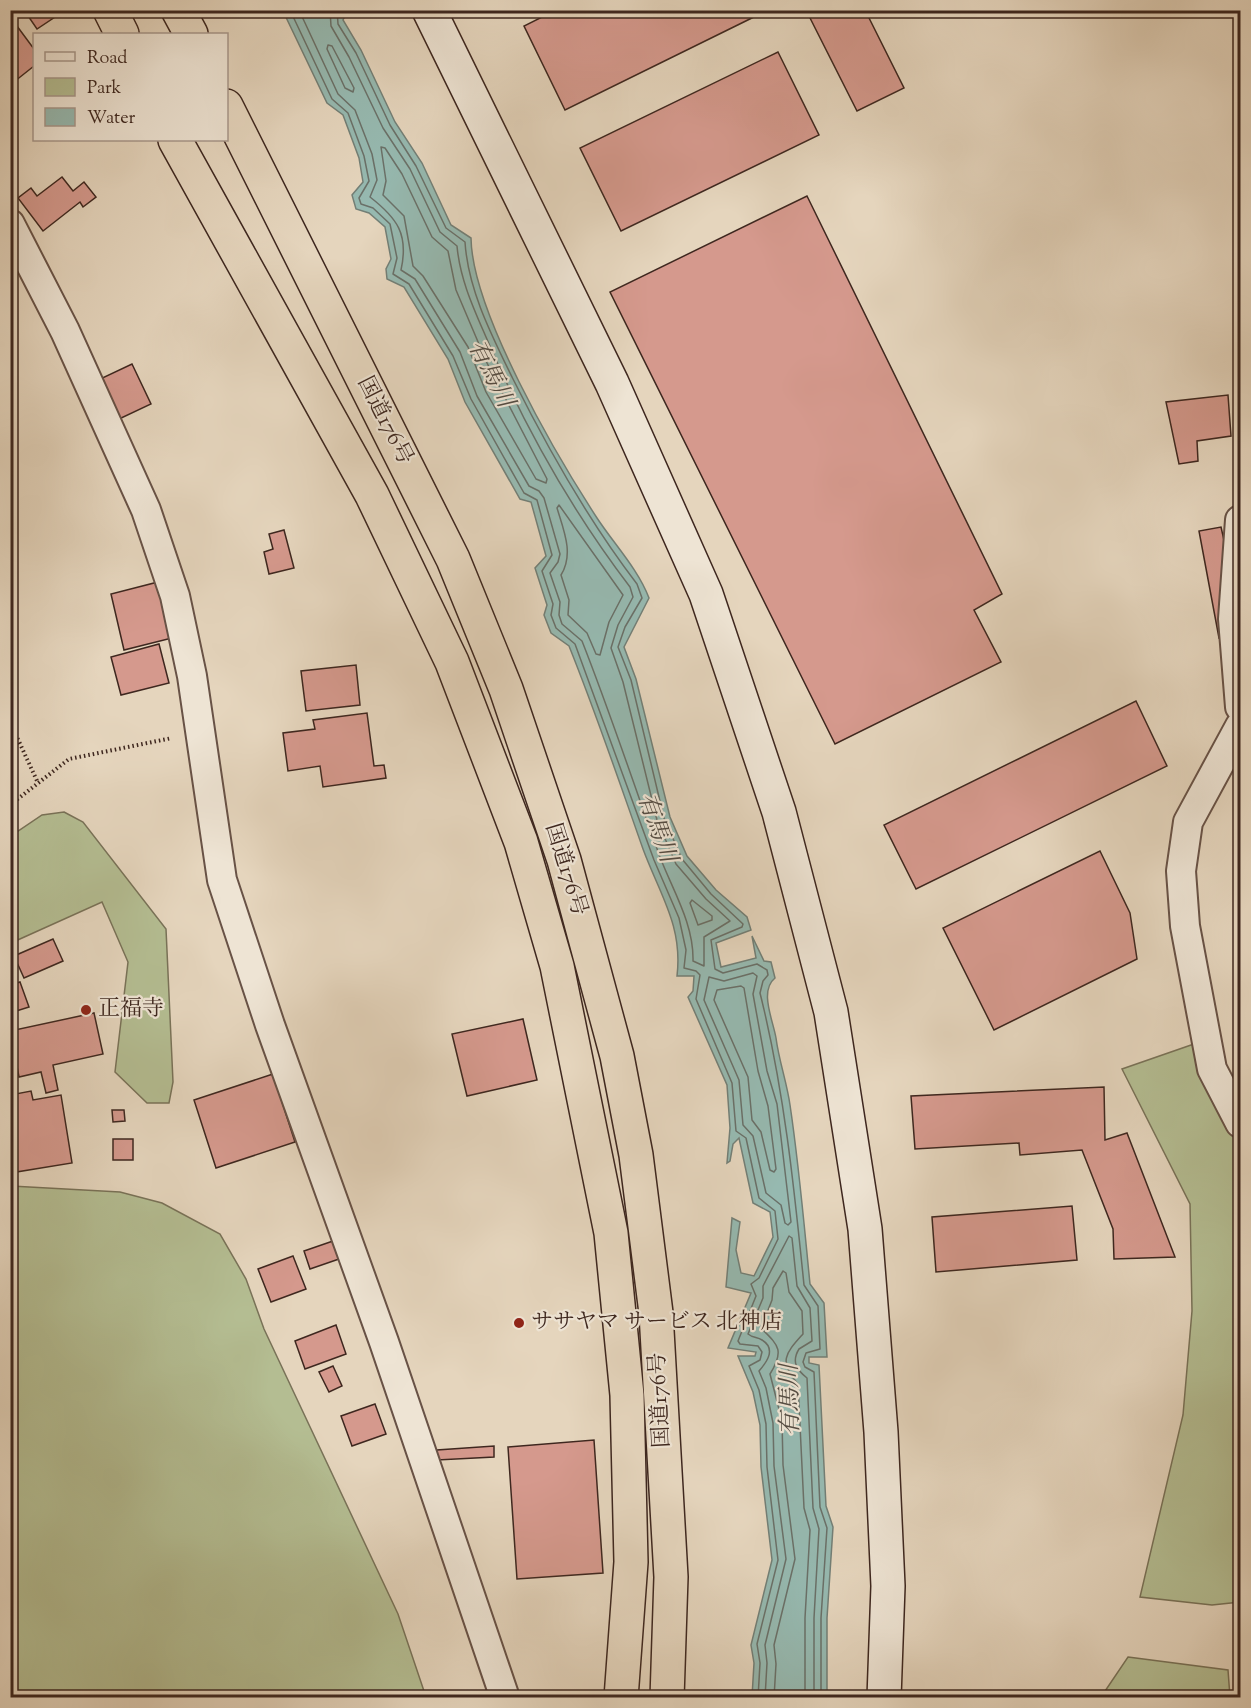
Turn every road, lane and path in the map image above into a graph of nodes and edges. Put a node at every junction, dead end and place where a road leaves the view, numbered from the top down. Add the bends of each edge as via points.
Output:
1 (110, 10) edge
2 (178, 10) edge
3 (429, 10) edge
4 (122, 33) edge
5 (190, 33) edge
6 (228, 110) edge
7 (176, 141) edge
8 (10, 224) edge
9 (1240, 520) edge
10 (1240, 707) edge
11 (10, 722) edge
12 (1240, 726) edge
13 (201, 732) junction
14 (38, 783) junction
15 (10, 805) edge
16 (1240, 1123) edge
17 (505, 1698) edge
18 (621, 1698) edge
19 (668, 1698) edge
20 (884, 1698) edge

1 - 4 highway
2 - 5 highway
3 - 20 street via 612,382 706,594 780,812 831,1012 865,1228 881,1432 887,1574
6 - 19 highway, 国道176号 via 453,559 506,689 564,860 619,1067 636,1155 656,1313 671,1577
7 - 18 highway, 国道176号 via 372,495 452,662 522,842 557,966 611,1233 627,1395 631,1562
8 - 13 street via 65,331 146,510 175,596
9 - 10 street via 1233,619
11 - 14 path
12 - 16 street via 1188,822 1180,872 1185,926 1212,1069
13 - 14 path via 69,759
13 - 17 street via 222,880
14 - 15 path

